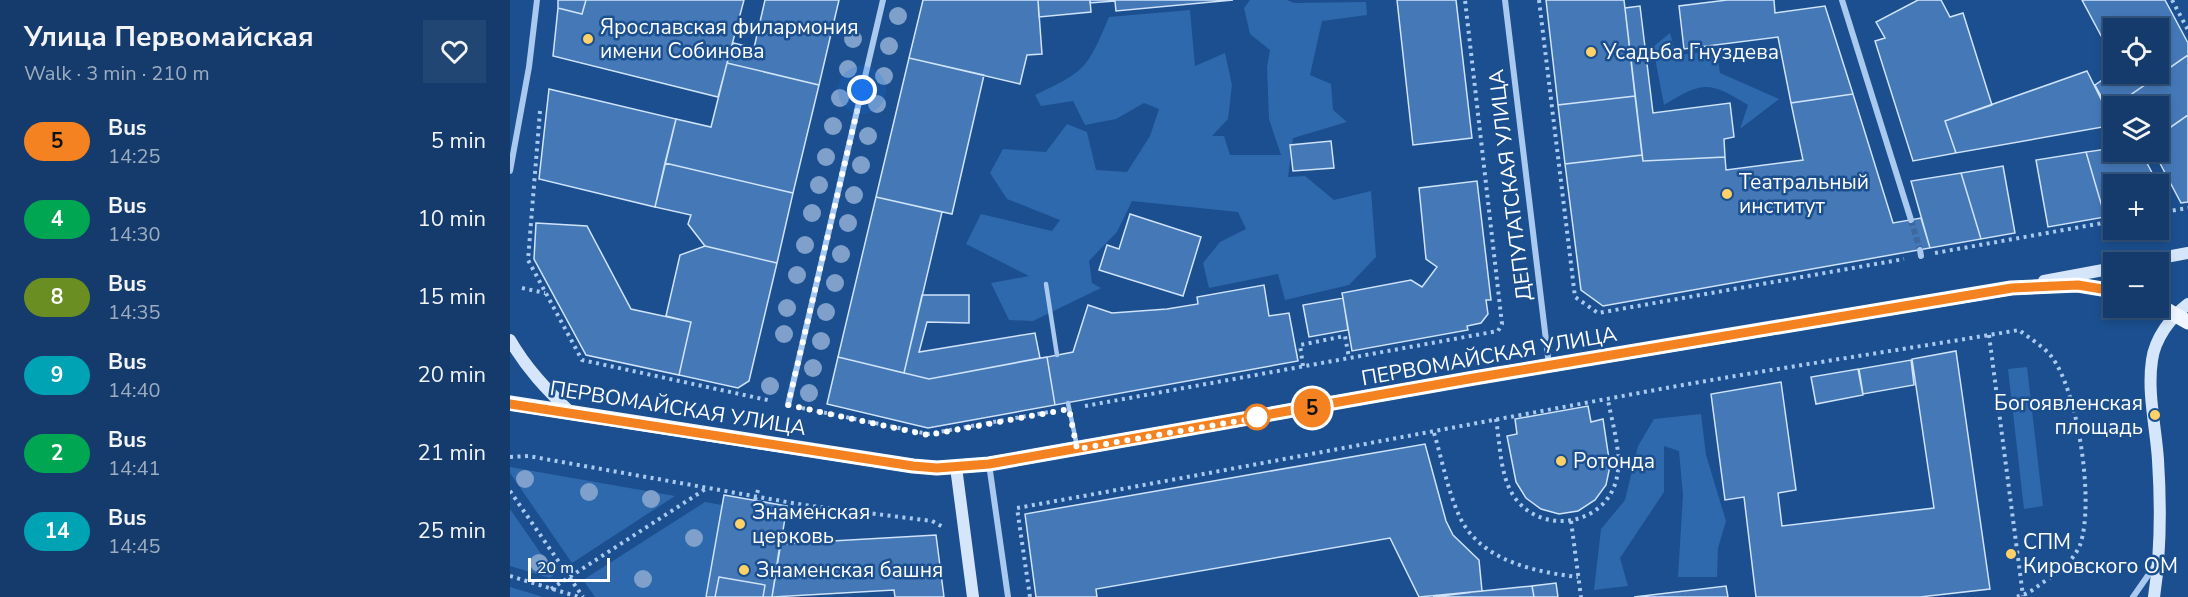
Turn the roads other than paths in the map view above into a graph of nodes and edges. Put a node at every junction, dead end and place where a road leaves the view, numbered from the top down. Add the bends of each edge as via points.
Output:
1 (537, 0) edge
2 (883, 0) edge
3 (1505, 0) edge
4 (1842, 0) edge
5 (510, 171) edge
6 (1911, 220) tunnel mouth
7 (2188, 253) edge
8 (2169, 256) edge
9 (2103, 270) edge
10 (1046, 284) dead end
11 (2012, 288) junction
12 (2103, 289) edge
13 (2169, 308) edge
14 (2184, 313) edge
15 (510, 340) edge
16 (1057, 355) dead end
17 (1549, 365) junction
18 (510, 404) edge
19 (788, 405) road end
20 (1069, 406) road end
21 (570, 412) junction
22 (1077, 449) junction
23 (989, 464) junction
24 (956, 467) junction
25 (2160, 559) junction
26 (973, 597) edge
27 (1008, 597) edge
28 (2133, 597) edge
29 (2154, 597) edge

1 - 5 street
2 - 19 street
3 - 17 street, ДЕПУТАТСКАЯ УЛИЦА
4 - 6 street
7 - 8 street
9 - 11 street, ПЕРВОМАЙСКАЯ УЛИЦА
10 - 16 lane
11 - 12 main road, ПЕРВОМАЙСКАЯ УЛИЦА via 2078,285
11 - 17 main road, ПЕРВОМАЙСКАЯ УЛИЦА
13 - 14 main road
14 - 25 street via 2161,334 2152,359
15 - 21 street via 543,386
17 - 22 main road, ПЕРВОМАЙСКАЯ УЛИЦА
18 - 21 main road, ПЕРВОМАЙСКАЯ УЛИЦА
20 - 22 lane
21 - 24 main road, ПЕРВОМАЙСКАЯ УЛИЦА via 913,466
22 - 23 main road, ПЕРВОМАЙСКАЯ УЛИЦА
23 - 24 main road, ПЕРВОМАЙСКАЯ УЛИЦА
23 - 27 street
24 - 26 street
25 - 28 street
25 - 29 street

